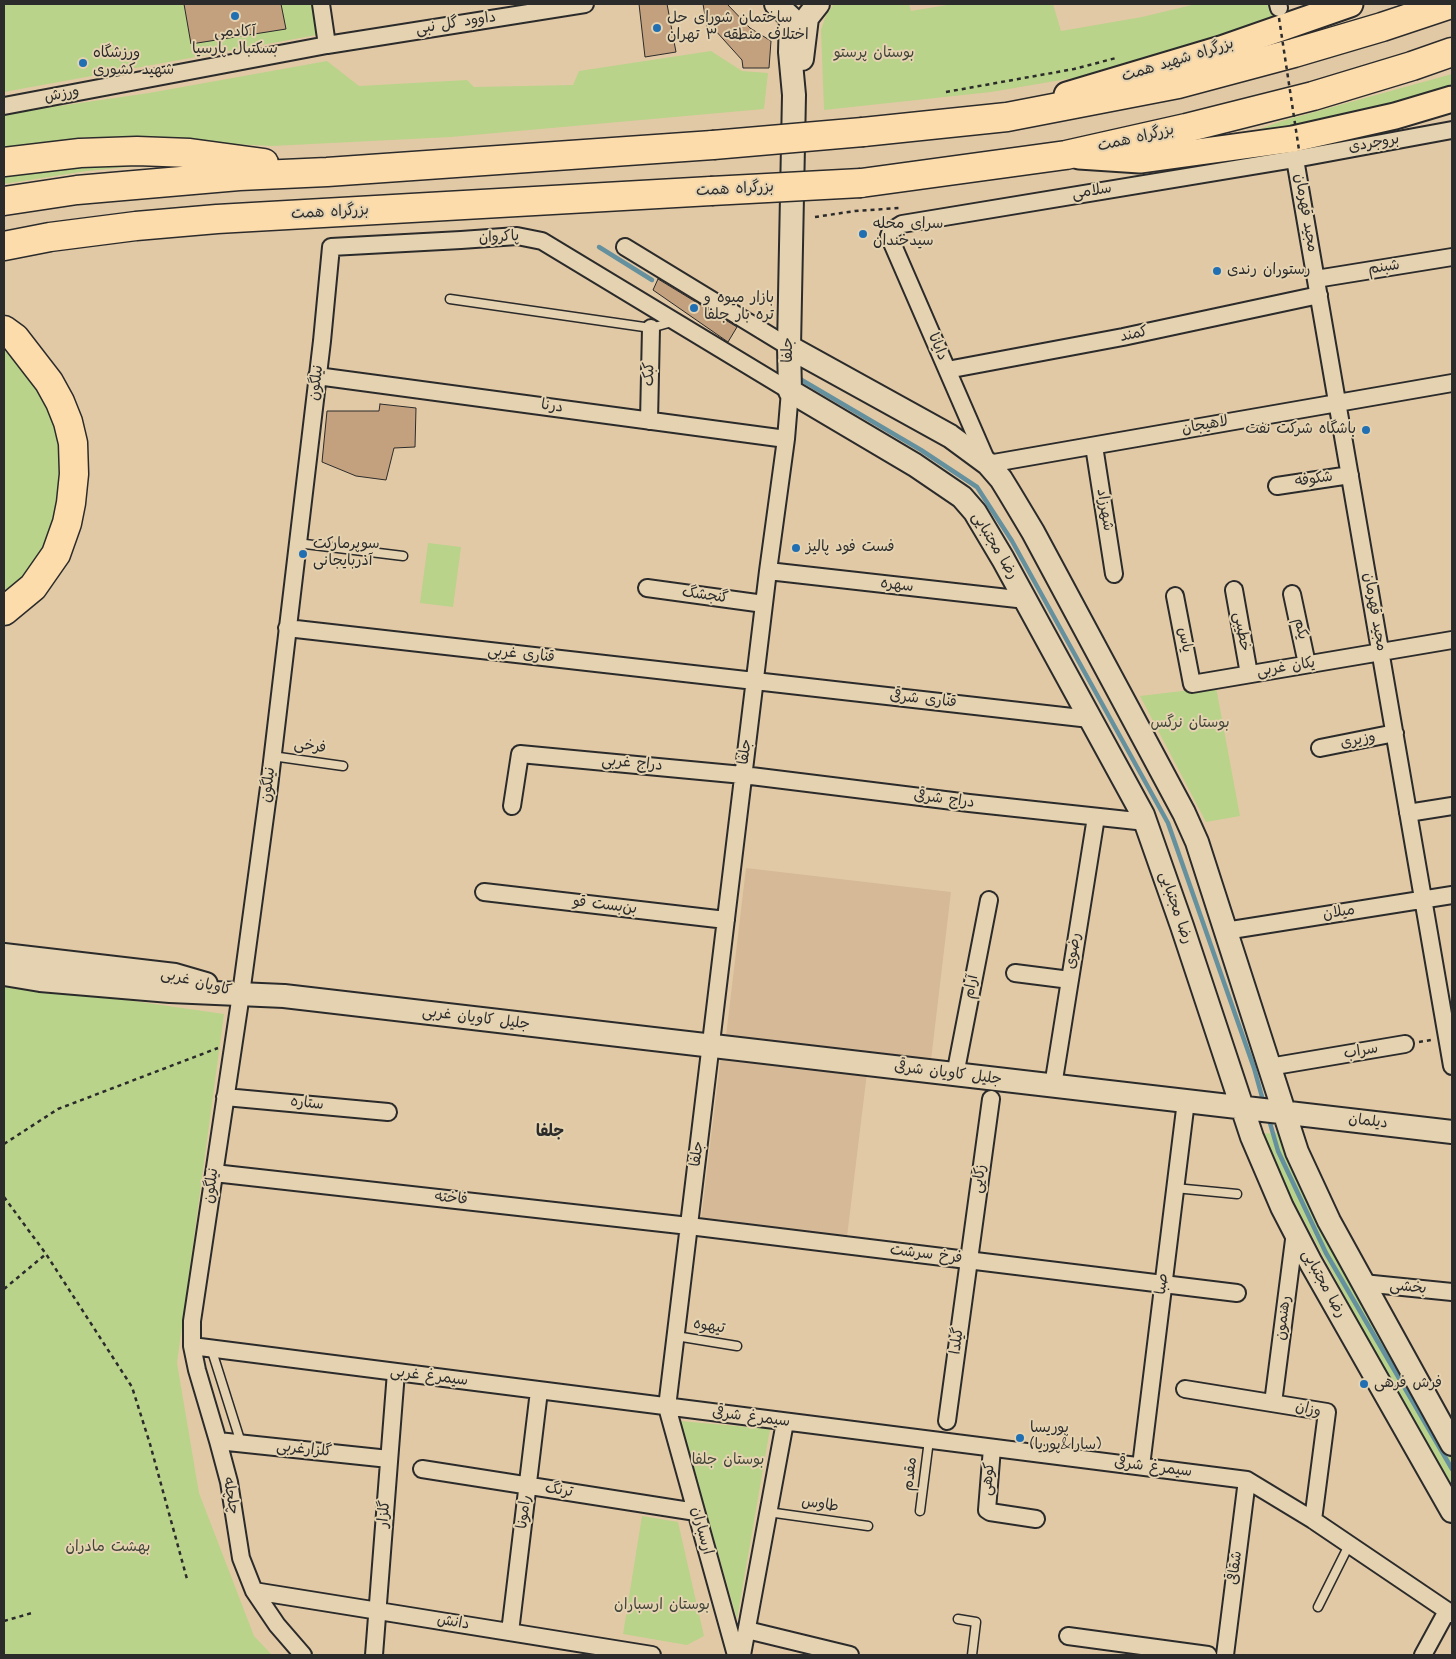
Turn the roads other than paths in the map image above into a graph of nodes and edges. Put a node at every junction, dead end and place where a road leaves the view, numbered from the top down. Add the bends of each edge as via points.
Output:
1 (321, 4) edge
2 (585, 4) edge
3 (776, 4) edge
4 (818, 4) edge
5 (1350, 4) edge
6 (1451, 4) edge
7 (327, 45) junction
8 (1452, 52) edge
9 (794, 94) junction
10 (1452, 99) edge
11 (4, 106) edge
12 (1007, 117) junction
13 (1452, 130) edge
14 (1066, 155) junction
15 (1297, 155) junction
16 (4, 162) edge
17 (327, 172) junction
18 (4, 201) edge
19 (891, 231) joint
20 (4, 246) edge
21 (331, 247) joint
22 (626, 247) dead end
23 (1452, 257) edge
24 (1316, 279) junction
25 (1319, 295) junction
26 (450, 300) dead end
27 (674, 321) junction
28 (651, 328) junction
29 (4, 330) edge
30 (789, 347) junction
31 (947, 370) junction
32 (317, 376) junction
33 (1452, 383) edge
34 (790, 391) junction
35 (1338, 403) junction
36 (649, 421) junction
37 (786, 439) junction
38 (1094, 446) junction
39 (988, 464) junction
40 (1350, 475) junction
41 (1277, 486) dead end
42 (298, 544) junction
43 (403, 556) dead end
44 (768, 571) junction
45 (1114, 574) dead end
46 (646, 588) dead end
47 (1234, 590) dead end
48 (1292, 594) dead end
49 (1175, 596) dead end
50 (1026, 600) junction
51 (764, 604) junction
52 (4, 611) edge
53 (287, 628) junction
54 (1452, 640) edge
55 (1381, 652) junction
56 (1307, 664) junction
57 (1249, 674) junction
58 (755, 681) junction
59 (1192, 684) joint
60 (1090, 719) junction
61 (1395, 734) junction
62 (1320, 748) dead end
63 (272, 756) junction
64 (343, 766) dead end
65 (743, 774) junction
66 (512, 806) dead end
67 (1452, 806) edge
68 (1408, 812) junction
69 (1096, 817) junction
70 (1146, 822) junction
71 (484, 892) dead end
72 (1452, 894) edge
73 (1423, 899) junction
74 (989, 900) dead end
75 (726, 920) junction
76 (1225, 931) junction
77 (4, 954) edge
78 (1015, 973) dead end
79 (4, 974) edge
80 (1070, 980) junction
81 (241, 994) junction
82 (1450, 1037) edge
83 (1405, 1044) road end
84 (710, 1046) junction
85 (1452, 1066) edge
86 (1269, 1067) junction
87 (955, 1075) junction
88 (1053, 1086) junction
89 (225, 1096) junction
90 (991, 1099) dead end
91 (1186, 1101) junction
92 (1242, 1108) junction
93 (388, 1112) dead end
94 (1284, 1112) junction
95 (1452, 1132) edge
96 (214, 1173) junction
97 (1175, 1188) junction
98 (1237, 1194) dead end
99 (689, 1226) junction
100 (1295, 1232) junction
101 (970, 1260) junction
102 (1363, 1283) junction
103 (1163, 1284) junction
104 (1452, 1292) edge
105 (1237, 1293) dead end
106 (192, 1321) joint
107 (676, 1336) junction
108 (192, 1346) junction
109 (737, 1346) dead end
110 (211, 1348) junction
111 (396, 1372) junction
112 (1185, 1389) dead end
113 (539, 1391) junction
114 (1273, 1403) junction
115 (667, 1407) junction
116 (947, 1421) dead end
117 (785, 1422) junction
118 (929, 1440) junction
119 (218, 1441) junction
120 (241, 1443) junction
121 (1452, 1444) edge
122 (992, 1448) junction
123 (389, 1459) junction
124 (1141, 1466) junction
125 (422, 1469) dead end
126 (1247, 1480) junction
127 (528, 1487) junction
128 (920, 1511) dead end
129 (1452, 1511) edge
130 (696, 1512) junction
131 (768, 1512) junction
132 (1036, 1519) dead end
133 (1313, 1520) junction
134 (868, 1526) dead end
135 (1349, 1545) junction
136 (254, 1591) junction
137 (1318, 1606) dead end
138 (377, 1611) junction
139 (1450, 1612) edge
140 (958, 1620) dead end
141 (747, 1630) junction
142 (510, 1632) junction
143 (1068, 1636) dead end
144 (303, 1655) edge
145 (374, 1655) edge
146 (652, 1655) edge
147 (736, 1655) edge
148 (742, 1655) edge
149 (848, 1655) edge
150 (972, 1655) edge
151 (1208, 1655) edge
152 (1225, 1655) edge
153 (1423, 1655) edge

1 - 7 street
2 - 7 street, داوود گل نبی
3 - 9 main road via 791,18
4 - 9 main road via 807,18 804,54
5 - 12 main road, بزرگراه شهید همت via 1221,49 1044,102
6 - 12 highway via 1294,53 1178,84
7 - 11 street, ورزش
8 - 14 highway, بزرگراه همت via 1313,96
9 - 30 main road, جلفا
10 - 14 main road via 1395,116 1293,139 1140,160
12 - 17 highway, bridge via 713,145
13 - 15 street, بروجردی
14 - 20 highway, بزرگراه همت, bridge via 861,183 216,219 69,234
15 - 19 street, سلامی via 902,224
15 - 24 street, مجید قهرمان
16 - 17 highway via 80,153 137,151 190,153
17 - 18 highway via 77,190
19 - 31 street, دایانا via 891,244
21 - 27 street, پاکروان via 517,236 532,238
21 - 32 street, نیلگون
22 - 30 street
23 - 24 street, شبنم
24 - 25 street, مجید قهرمان
25 - 31 street, کمند
25 - 35 street, مجید قهرمان
26 - 28 lane
27 - 28 lane
27 - 34 street, پاکروان
28 - 36 street, کبک
29 - 52 highway via 49,382 60,402 73,443 74,474 68,517 56,554 33,587
30 - 34 main road, جلفا
30 - 39 main road via 950,436
31 - 39 street, دایانا
32 - 36 street, درنا
32 - 42 street, نیلگون
33 - 35 street, لاهیجان
34 - 37 street, جلفا
34 - 50 main road, رضا مجتبایی via 915,465 962,497 975,512
35 - 38 street, لاهیجان
35 - 40 street, مجید قهرمان
36 - 37 street, درنا
37 - 44 street, جلفا
38 - 39 street, لاهیجان
38 - 45 street, شهرزاد
39 - 76 main road via 1001,479 1033,532 1180,805 1197,842
40 - 41 street, شکوفه
40 - 55 street, مجید قهرمان
42 - 43 lane
42 - 53 street, نیلگون
44 - 50 street, سهره
44 - 51 street, جلفا
46 - 51 street, گنجشگ
47 - 57 street, خطیبی
48 - 56 street, یکم
49 - 59 street, یاس
50 - 60 main road, رضا مجتبایی
51 - 58 street, جلفا
53 - 58 street, قناری غربی
53 - 63 street, نیلگون
54 - 55 street, یکان غربی
55 - 56 street, یکان غربی
55 - 61 street, مجید قهرمان
56 - 57 street, یکان غربی
57 - 59 street, یکان غربی
58 - 60 street, قناری شرقی
58 - 65 street, جلفا
60 - 70 main road, رضا مجتبایی
61 - 62 street, وزیری
61 - 68 street, مجید قهرمان
63 - 64 lane, فرخی
63 - 81 street, نیلگون
65 - 66 street, دراج غربی via 520,754
65 - 69 street, دراج شرقی
65 - 75 street, جلفا
67 - 68 street
68 - 73 street, مجید قهرمان
69 - 70 street, دراج شرقی
69 - 80 street, رضوی
70 - 92 main road, رضا مجتبایی
71 - 75 street, بن‌بست قو
72 - 73 street, میلان
73 - 76 street, میلان
73 - 82 street, مجید قهرمان
74 - 87 street, آرام
75 - 84 street, جلفا
76 - 86 main road
77 - 81 main road, کاویان غربی via 175,975
78 - 80 street
79 - 81 main road, کاویان غربی via 40,980
80 - 88 street, رضوی
81 - 84 main road, جلیل کاویان غربی via 284,996
81 - 89 street, نیلگون
82 - 85 street, مجید قهرمان
83 - 86 street, سراب
84 - 87 main road, جلیل کاویان شرقی
84 - 99 street, جلفا
86 - 94 main road
87 - 88 main road, جلیل کاویان شرقی
88 - 91 main road, جلیل کاویان شرقی
89 - 93 street, ستاره
89 - 96 street, نیلگون
90 - 101 street, زکایی
91 - 92 main road, جلیل کاویان شرقی
91 - 97 street, صبا
92 - 94 main road, دیلمان
92 - 100 main road, رضا مجتبایی via 1264,1167
94 - 95 main road, دیلمان
94 - 102 main road via 1308,1178
96 - 99 street, فاخته
96 - 106 street, نیلگون
97 - 98 lane
97 - 103 street, صبا
99 - 101 street, فرخ سرشت
99 - 107 street, جلفا
100 - 114 street, رهنمون
100 - 129 main road, رضا مجتبایی
101 - 103 street, فرخ سرشت
101 - 116 street, گیلدا
102 - 104 street, بخشی
102 - 121 main road
103 - 105 street, فرخ سرشت
103 - 124 street, صبا
106 - 108 street, چلچله
107 - 109 lane, تیهوه
107 - 115 street, جلفا
108 - 110 street, سیمرغ غربی
108 - 119 street, چلچله
110 - 111 street, سیمرغ غربی
110 - 120 lane
111 - 113 street, سیمرغ غربی
111 - 123 street, گلزار
112 - 114 street, وزان
113 - 115 street, سیمرغ غربی
113 - 127 street, رامونا
114 - 133 street, وزان via 1327,1412
115 - 117 street, سیمرغ شرقی
115 - 130 street, ارسباران
117 - 118 street, سیمرغ شرقی
117 - 131 street
118 - 122 street, سیمرغ شرقی
118 - 128 lane, مقدم
119 - 120 street, گلزارغربی
119 - 136 street, چلچله via 229,1482 241,1558
120 - 123 street, گلزارغربی
122 - 124 street, سیمرغ شرقی
122 - 132 street, کوهی via 987,1510
123 - 138 street, گلزار
124 - 126 street, سیمرغ شرقی
125 - 127 street, ترنگ
126 - 133 street, سیمرغ شرقی
126 - 152 street, شقاقی
127 - 130 street, ترنگ
127 - 142 street, رامونا
130 - 147 street, ارسباران
131 - 134 lane, طاوس
131 - 141 street
133 - 135 street, سیمرغ شرقی
135 - 137 lane
135 - 139 street, سیمرغ شرقی
136 - 138 street, دانش
136 - 144 street, چلچله
138 - 142 street, دانش
138 - 145 street, گلزار
139 - 153 street
140 - 150 lane via 976,1622
141 - 148 street
141 - 149 street
142 - 146 street, دانش
143 - 151 street

